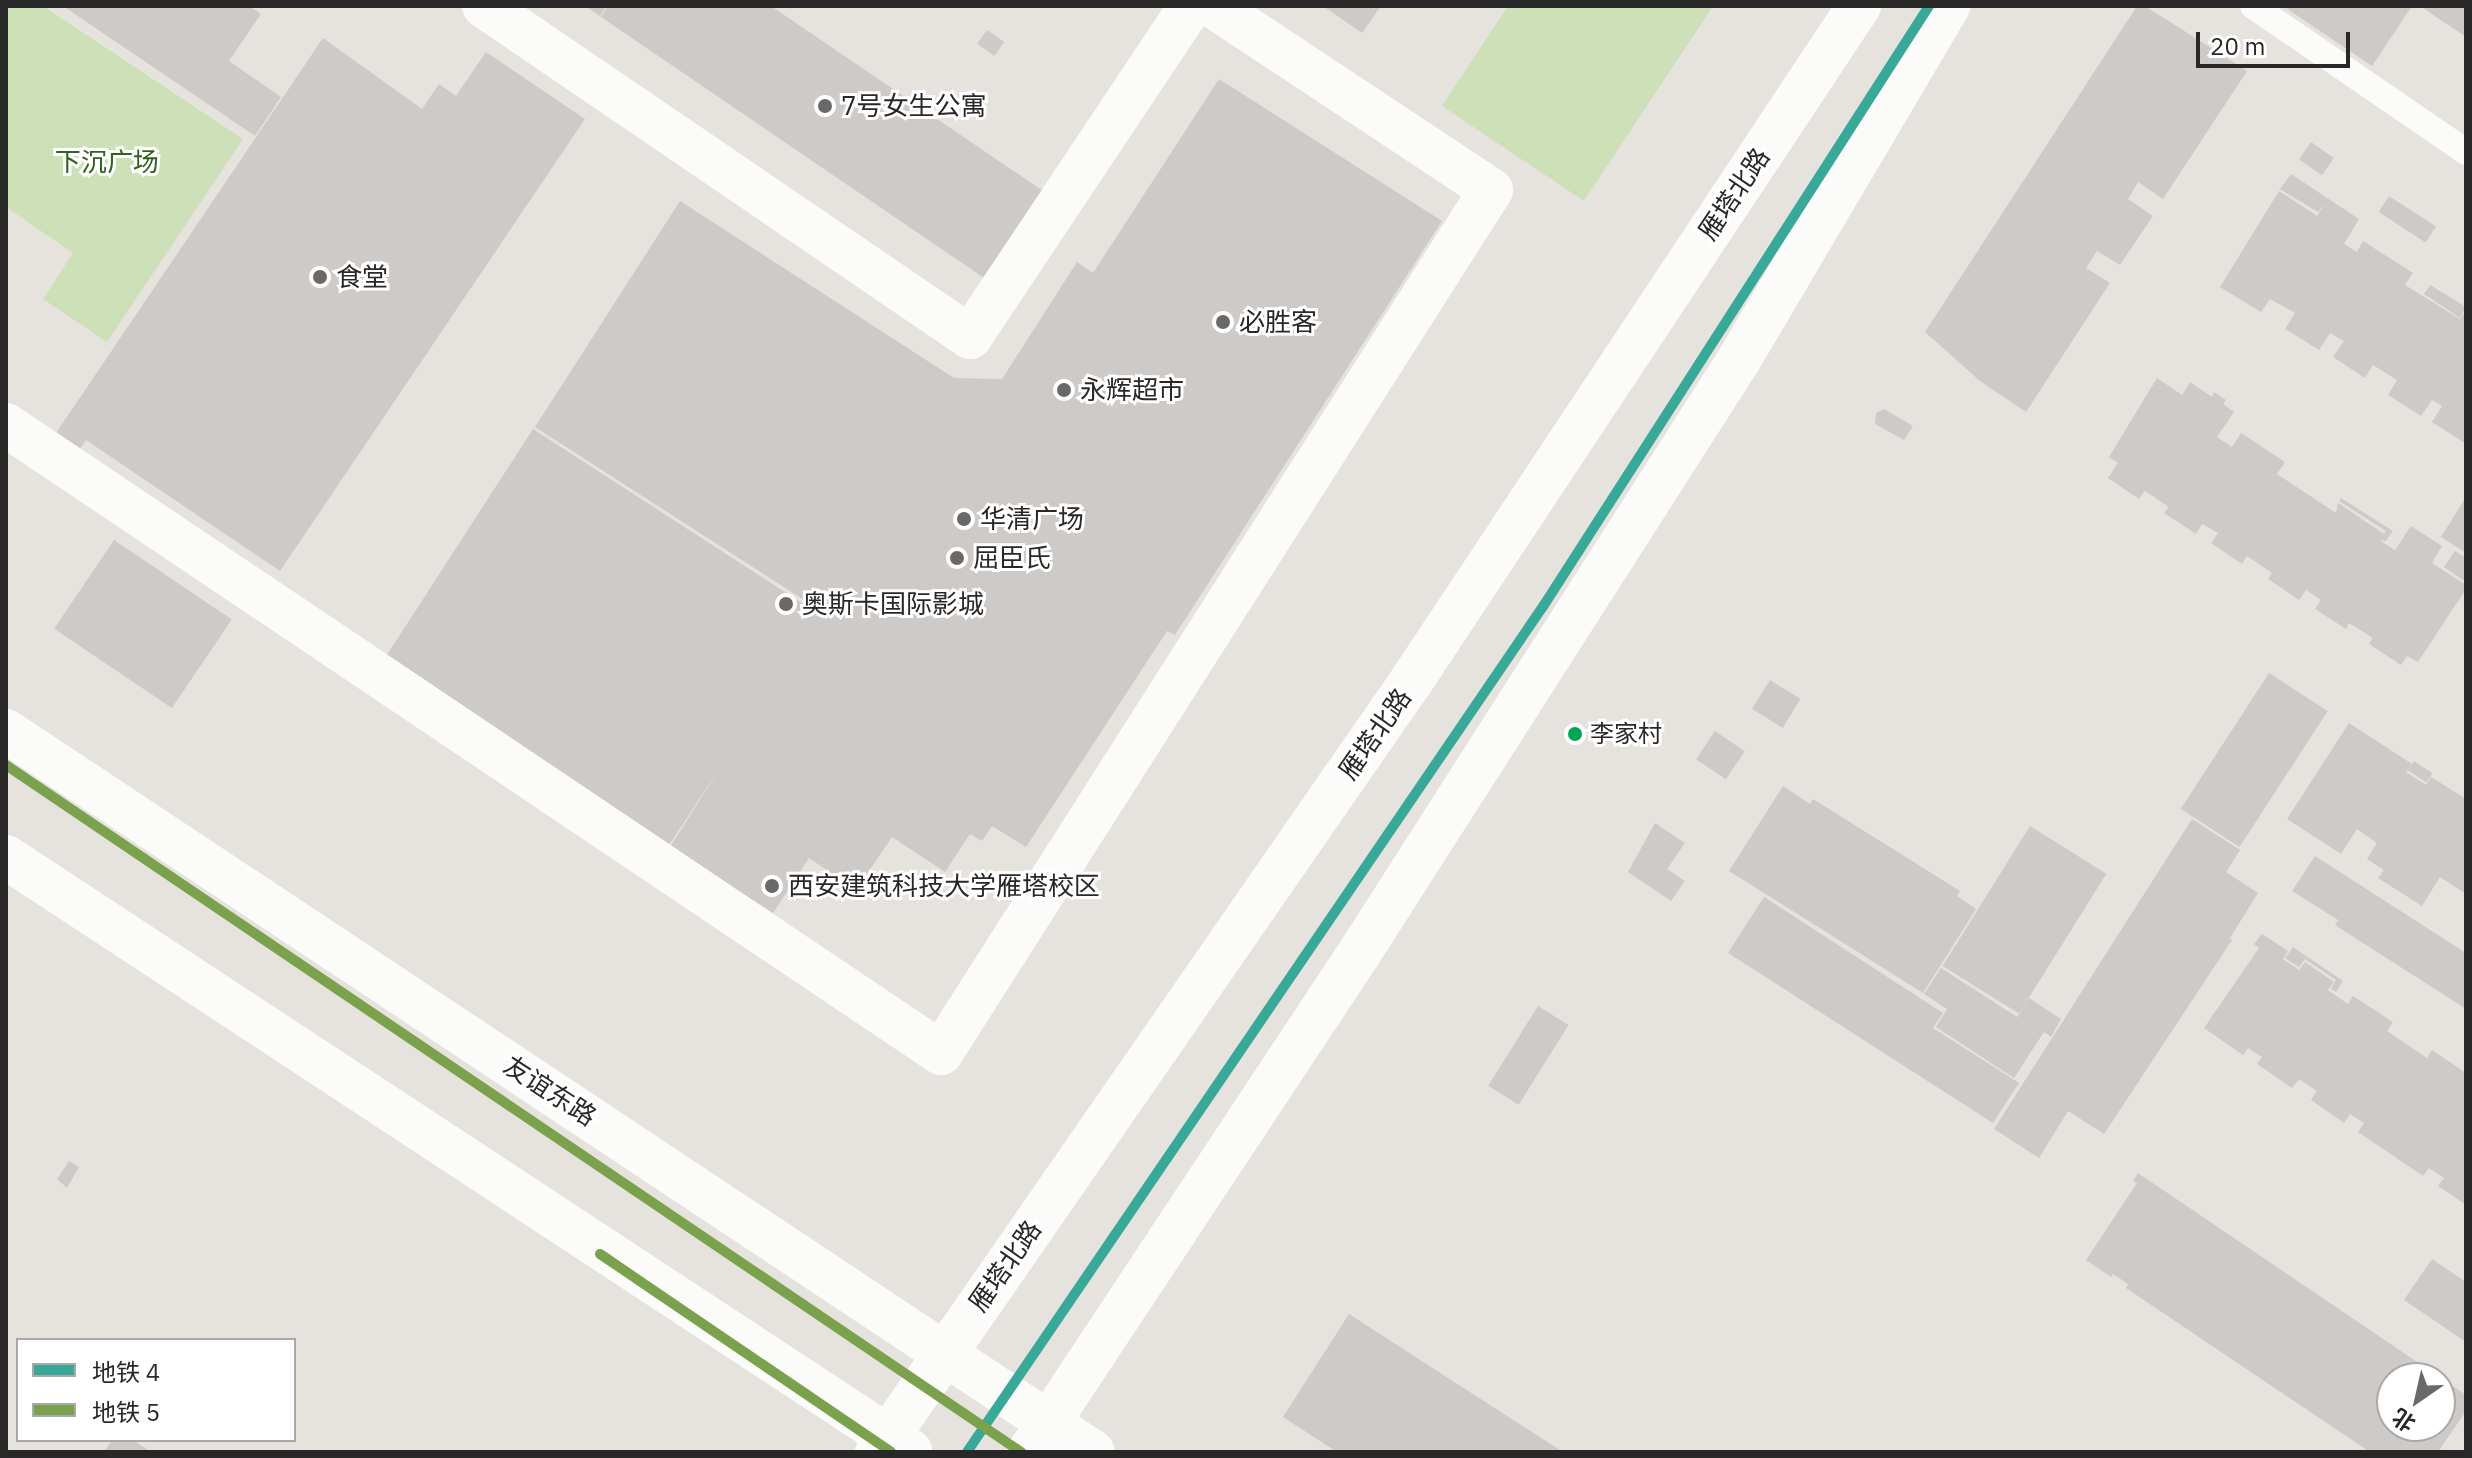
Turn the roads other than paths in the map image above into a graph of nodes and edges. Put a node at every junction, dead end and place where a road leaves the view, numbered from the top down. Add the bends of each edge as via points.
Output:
1 (484, 6) edge
2 (1191, 6) edge
3 (1213, 6) edge
4 (1859, 6) edge
5 (1948, 6) edge
6 (2253, 6) edge
7 (2466, 152) edge
8 (6, 425) edge
9 (6, 731) edge
10 (6, 857) edge
11 (944, 1352) junction
12 (1039, 1437) edge
13 (891, 1447) edge
14 (1093, 1452) edge

1 - 2 main road via 970,337
3 - 8 main road via 1491,190 941,1053
4 - 11 main road, 雁塔北路 via 1412,680
5 - 12 main road via 1740,358 1360,952
6 - 7 lane
9 - 11 main road, 友谊东路
10 - 13 main road
11 - 12 main road, 友谊东路
11 - 13 main road, 雁塔北路
12 - 14 main road, 友谊东路

